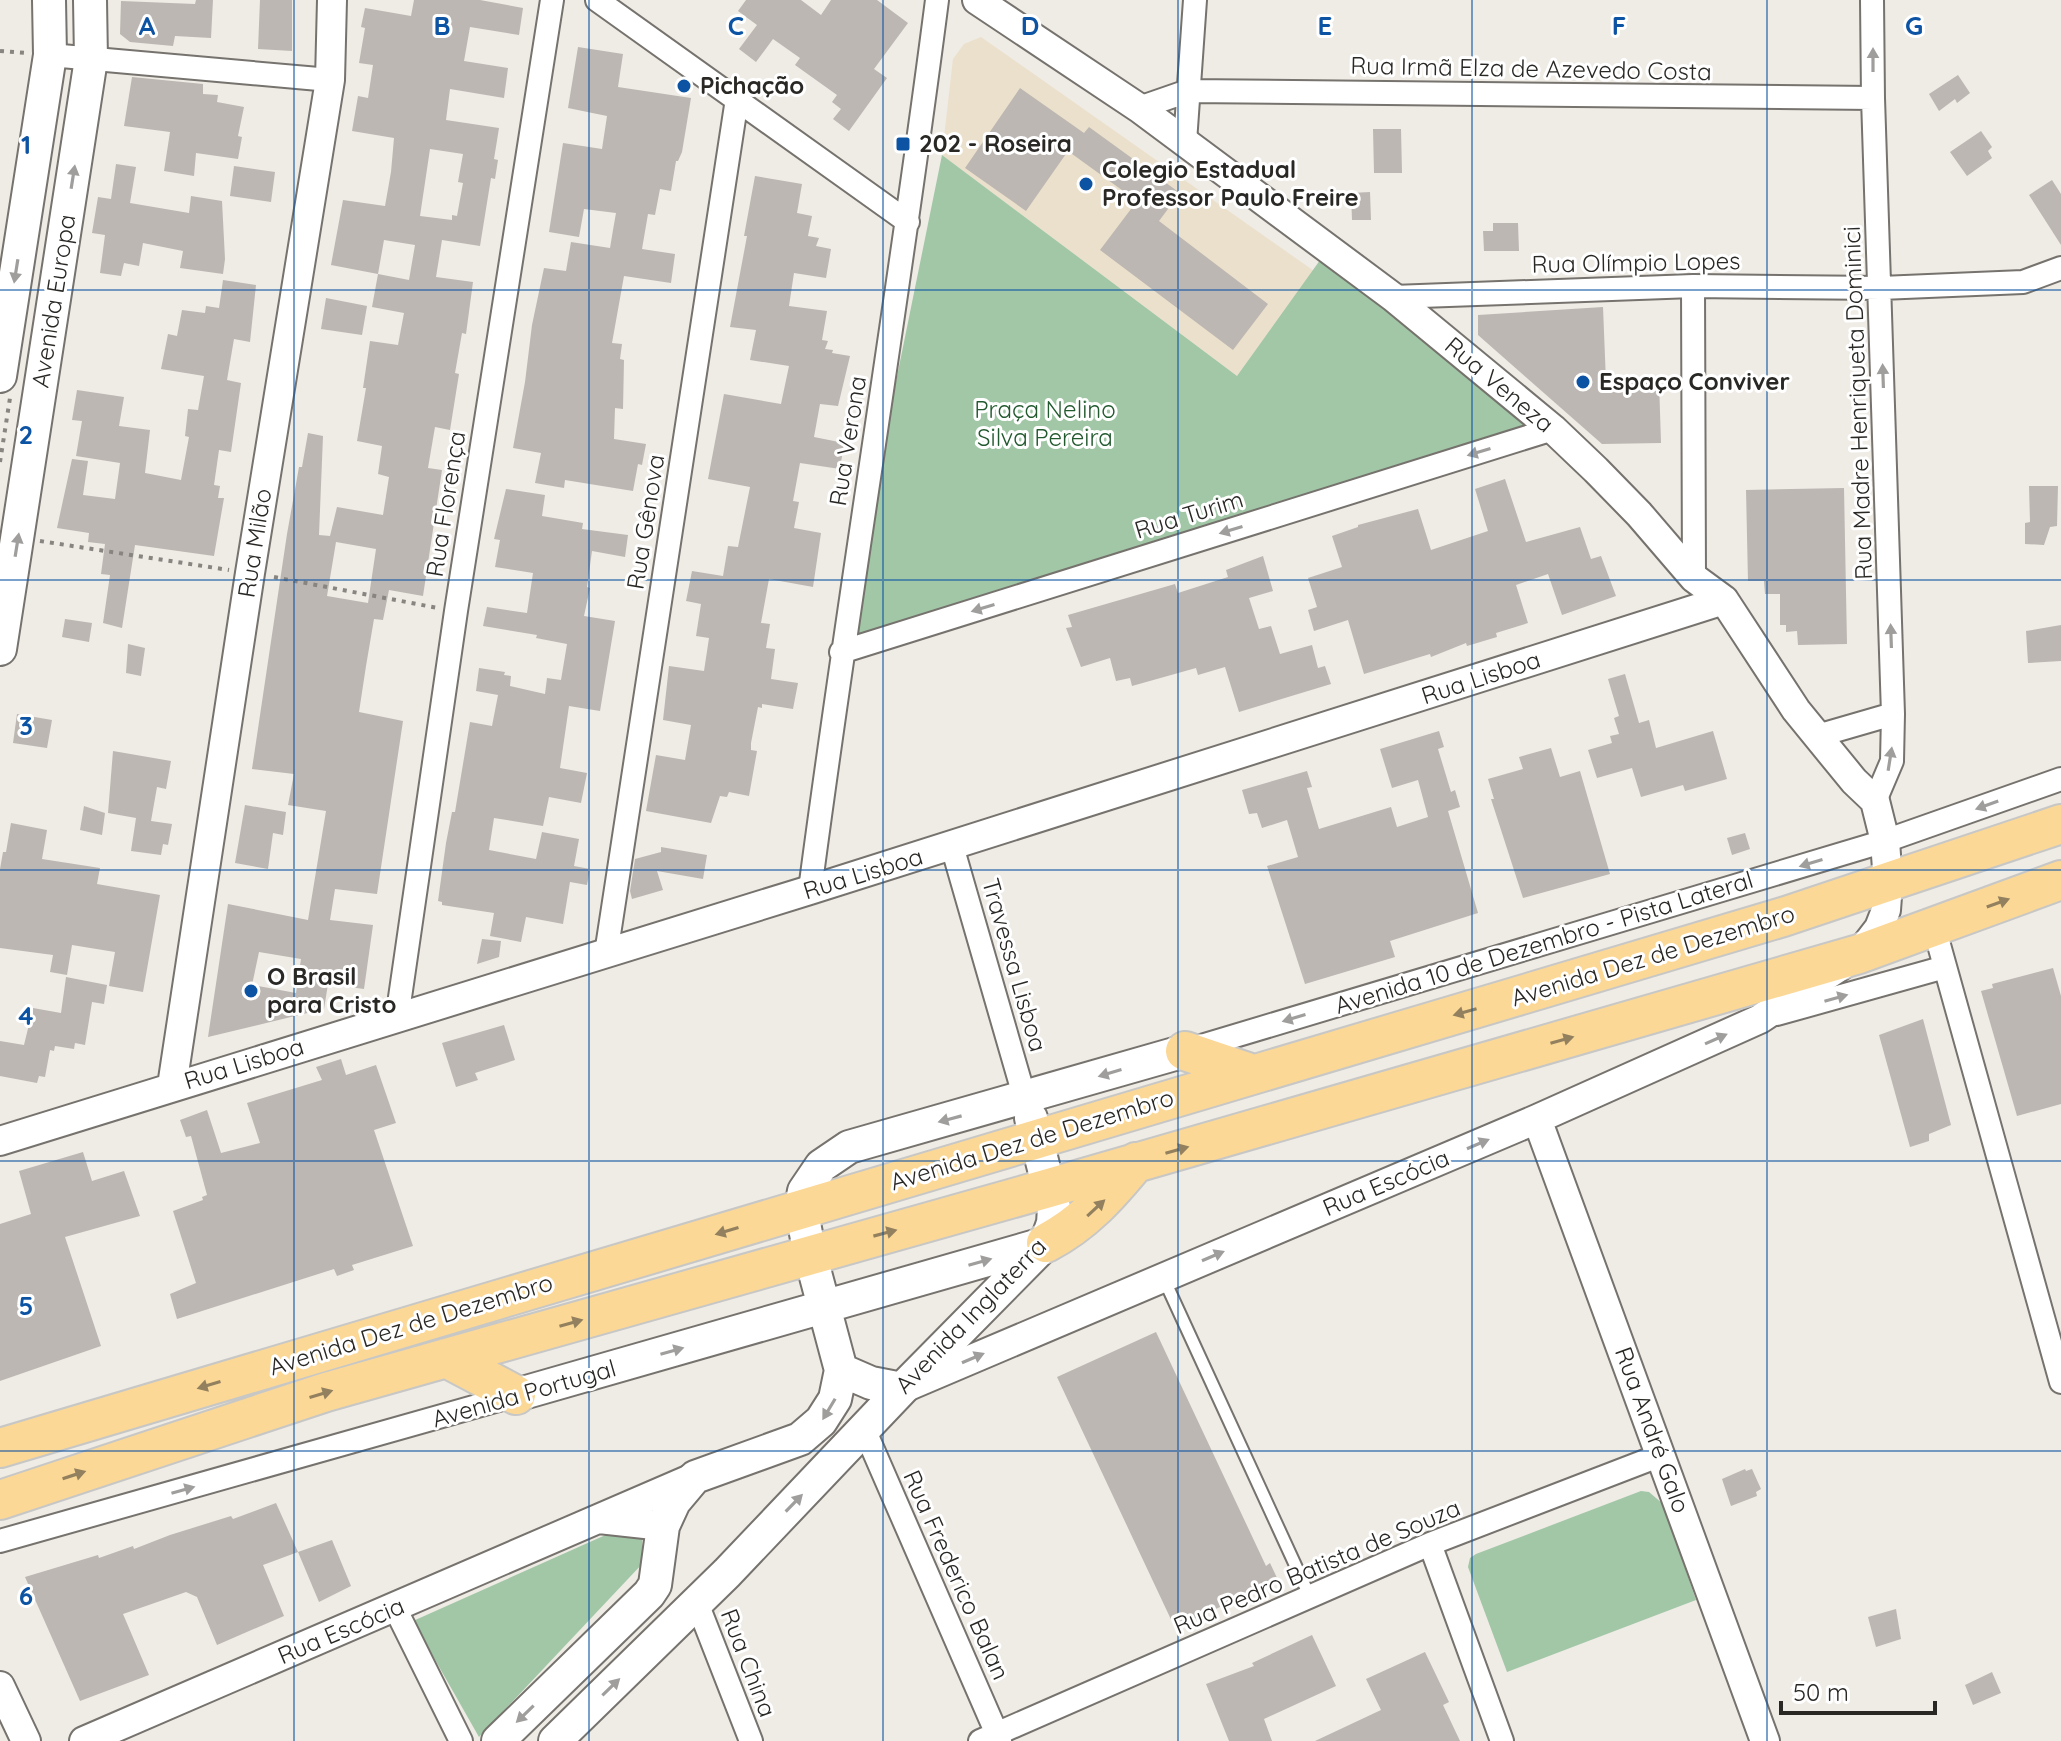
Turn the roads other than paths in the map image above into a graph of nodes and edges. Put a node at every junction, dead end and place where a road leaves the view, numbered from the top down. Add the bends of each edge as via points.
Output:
1 (49, 0) edge
2 (90, 0) edge
3 (332, 0) edge
4 (552, 0) edge
5 (597, 0) edge
6 (937, 0) edge
7 (977, 0) edge
8 (1195, 0) edge
9 (1872, 0) edge
10 (50, 55) junction
11 (91, 59) junction
12 (330, 80) junction
13 (1188, 91) junction
14 (1873, 98) junction
15 (737, 99) junction
16 (1139, 108) junction
17 (1185, 142) junction
18 (908, 222) junction
19 (2061, 268) edge
20 (1693, 286) junction
21 (1881, 288) junction
22 (1393, 297) junction
23 (0, 376) edge
24 (1553, 429) junction
25 (1694, 578) junction
26 (1724, 600) junction
27 (0, 649) edge
28 (841, 652) junction
29 (1893, 714) junction
30 (1817, 736) junction
31 (2061, 779) edge
32 (1875, 801) junction
33 (2061, 824) edge
34 (1885, 841) junction
35 (952, 846) junction
36 (2061, 880) edge
37 (1888, 883) junction
38 (810, 890) junction
39 (1934, 927) junction
40 (606, 954) junction
41 (1859, 954) junction
42 (1945, 967) junction
43 (397, 1018) junction
44 (1760, 1019) junction
45 (1185, 1051) junction
46 (1253, 1074) junction
47 (172, 1086) junction
48 (1025, 1099) junction
49 (1537, 1119) junction
50 (1038, 1138) junction
51 (0, 1141) edge
52 (1136, 1162) junction
53 (1049, 1188) junction
54 (801, 1208) junction
55 (1046, 1243) junction
56 (810, 1254) junction
57 (1163, 1277) junction
58 (825, 1308) junction
59 (446, 1358) junction
60 (841, 1370) junction
61 (2061, 1382) edge
62 (902, 1389) junction
63 (516, 1395) junction
64 (864, 1429) junction
65 (0, 1448) edge
66 (1661, 1455) junction
67 (695, 1477) junction
68 (0, 1500) edge
69 (598, 1518) junction
70 (663, 1526) junction
71 (0, 1541) edge
72 (1430, 1544) junction
73 (655, 1585) junction
74 (1310, 1597) junction
75 (697, 1603) junction
76 (395, 1608) junction
77 (0, 1686) edge
78 (992, 1739) edge
79 (26, 1741) edge
80 (84, 1741) edge
81 (461, 1741) edge
82 (498, 1741) edge
83 (555, 1741) edge
84 (751, 1741) edge
85 (1502, 1741) edge
86 (1765, 1741) edge

1 - 10 main road, Avenida Europa
2 - 11 main road, Avenida Europa
3 - 12 street, Rua Milão
4 - 43 street, Rua Florença
5 - 15 street
6 - 18 street, Rua Verona
7 - 16 street, Rua Veneza
8 - 13 street
14 -> 9 street, Rua Madre Henriqueta Dominici
10 - 11 street
10 -> 23 main road, Avenida Europa
11 - 12 street
27 -> 11 main road, Avenida Europa
12 - 47 street, Rua Milão
13 - 14 street, Rua Irmã Elza de Azevedo Costa
13 - 16 street, Rua Irmã Elza de Azevedo Costa
13 - 17 street
14 - 21 street, Rua Madre Henriqueta Dominici
15 - 18 street
15 - 40 street, Rua Gênova
16 - 17 street, Rua Veneza
17 - 22 street, Rua Veneza
18 - 28 street, Rua Verona
19 - 21 street, Rua Olímpio Lopes via 2023,282
20 - 21 street, Rua Olímpio Lopes
20 - 22 street, Rua Olímpio Lopes
20 - 25 street
29 -> 21 street, Rua Madre Henriqueta Dominici
22 - 24 street, Rua Veneza
24 - 25 street, Rua Veneza via 1639,514
24 -> 28 street, Rua Turim
25 - 26 street, Rua Veneza
26 - 30 street, Rua Veneza
26 - 35 street, Rua Lisboa
28 - 38 street, Rua Verona
29 - 30 street
32 -> 29 street, Rua Madre Henriqueta Dominici via 1892,761
30 - 32 street, Rua Veneza
31 -> 34 street, Avenida 10 de Dezembro - Pista Lateral
32 - 34 street
33 - 37 highway, Avenida Dez de Dezembro
34 - 37 street
34 -> 45 street, Avenida 10 de Dezembro - Pista Lateral
35 - 38 street, Rua Lisboa
35 - 48 street, Travessa Lisboa
39 -> 36 highway, Avenida Dez de Dezembro
37 - 41 street via 1879,928
37 -> 46 highway, Avenida Dez de Dezembro
38 - 40 street, Rua Lisboa
39 - 41 highway, Avenida Dez de Dezembro
39 - 42 street
40 - 43 street, Rua Lisboa
41 - 44 street, Rua Escócia
52 -> 41 highway, Avenida Dez de Dezembro
44 -> 42 street
42 - 61 street
43 - 47 street, Rua Lisboa
49 -> 44 street, Rua Escócia
45 - 46 highway
45 -> 48 main road, Avenida 10 de Dezembro - Pista Lateral
46 - 50 highway, Avenida Dez de Dezembro
47 - 51 street, Rua Lisboa
48 - 50 main road, Avenida Inglaterra
48 -> 54 main road via 849,1147 821,1166 804,1191
57 -> 49 street, Rua Escócia
49 - 66 street, Rua André Galo
50 - 53 main road, Avenida Inglaterra
50 - 54 highway, Avenida Dez de Dezembro
52 - 53 highway, Avenida Dez de Dezembro
55 -> 52 highway via 1071,1230 1103,1202
53 - 55 main road, Avenida Inglaterra via 1054,1208
56 -> 53 highway, Avenida Dez de Dezembro
54 - 56 main road
54 -> 65 highway, Avenida Dez de Dezembro
58 -> 55 main road, Avenida Portugal
55 - 62 main road, Avenida Inglaterra
56 - 58 main road
59 -> 56 highway, Avenida Dez de Dezembro
62 -> 57 street, Rua Escócia
57 - 74 lane
58 - 60 main road
63 -> 58 main road, Avenida Portugal
59 - 63 highway
68 -> 59 highway, Avenida Dez de Dezembro via 326,1392
60 - 62 main road
60 -> 67 main road via 835,1399 800,1439
62 - 64 main road, Avenida Inglaterra
71 -> 63 street, Avenida Portugal
75 -> 64 main road, Avenida Inglaterra
64 - 78 street, Rua Frederico Balan
66 - 72 street, Rua Pedro Batista de Souza
66 - 86 street, Rua André Galo
67 - 69 street, Rua Escócia
67 - 70 main road
69 - 70 street
69 - 76 street, Rua Escócia
70 - 73 main road
72 - 74 street, Rua Pedro Batista de Souza
72 - 85 street
73 - 75 main road via 675,1587
73 -> 82 main road
74 - 78 street, Rua Pedro Batista de Souza
83 -> 75 main road, Avenida Inglaterra
75 - 84 street, Rua China
76 - 80 street, Rua Escócia
76 - 81 street
77 - 79 street

